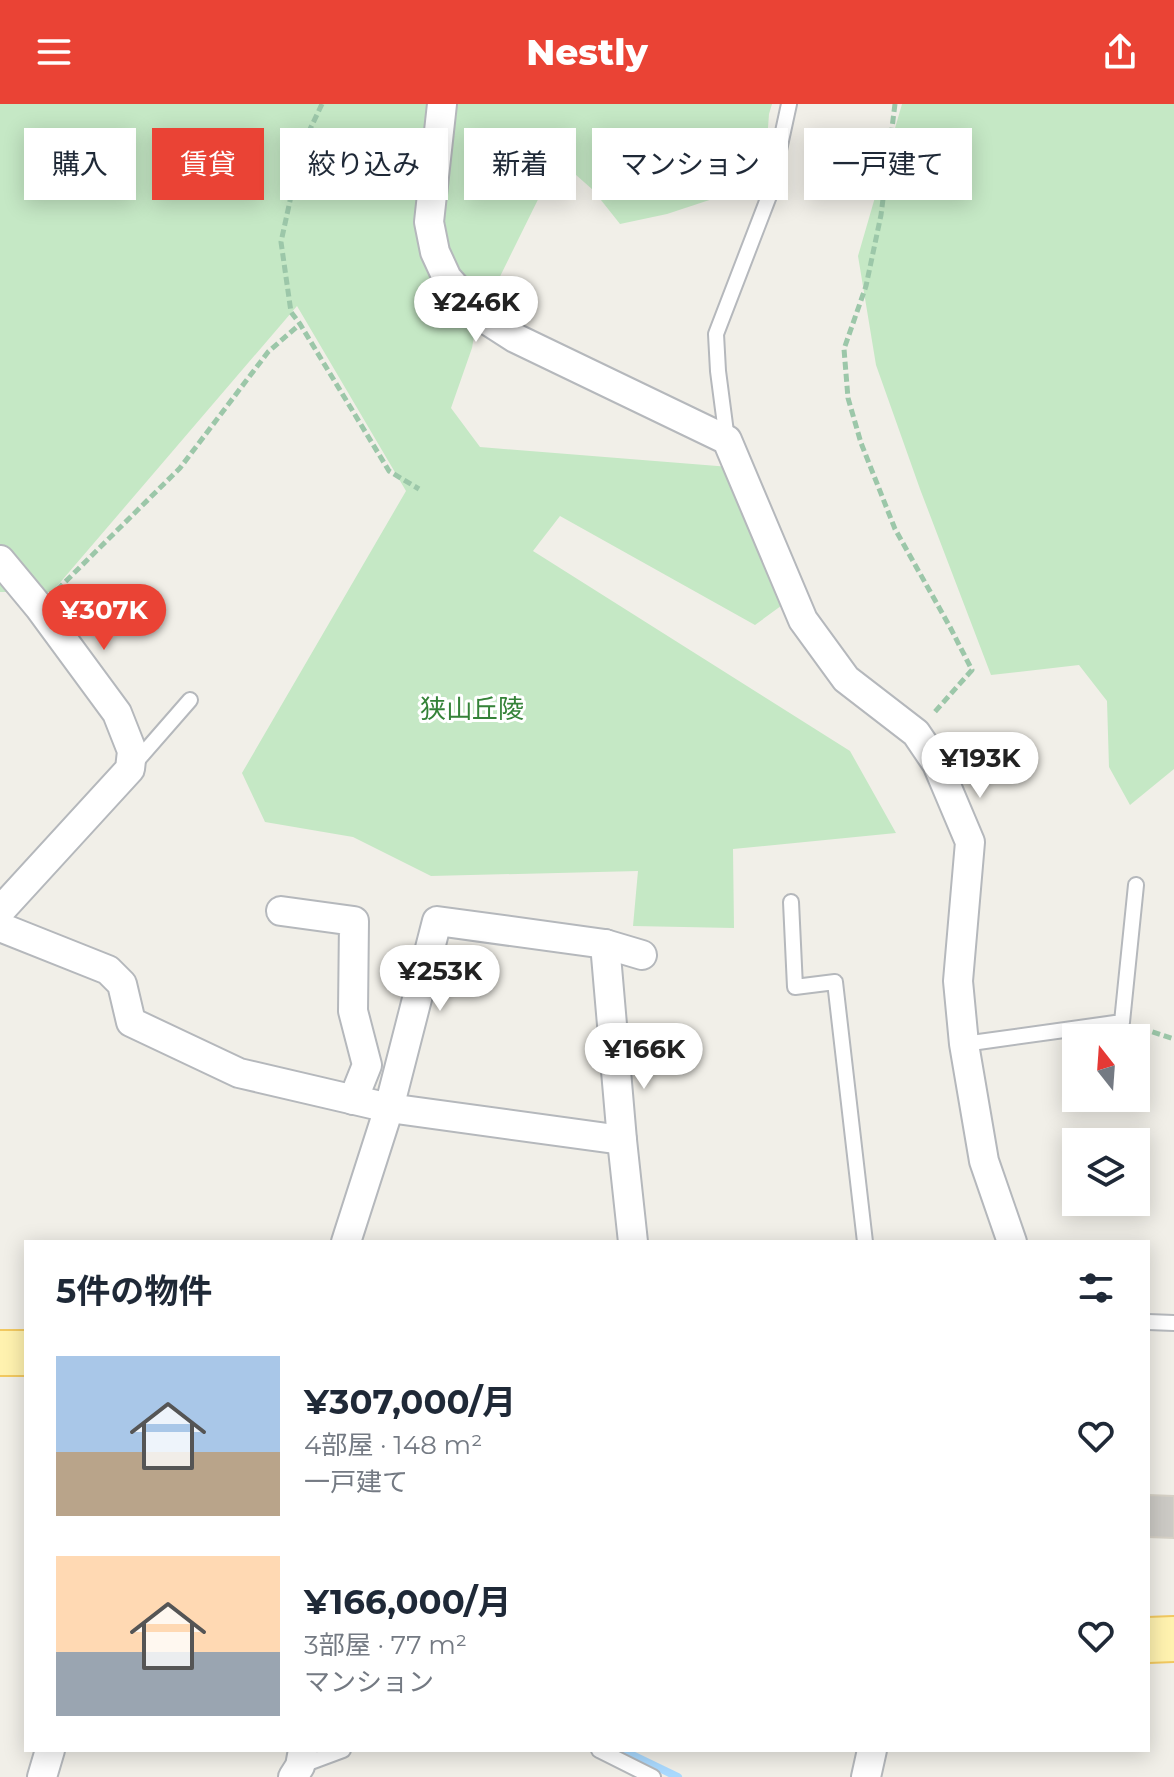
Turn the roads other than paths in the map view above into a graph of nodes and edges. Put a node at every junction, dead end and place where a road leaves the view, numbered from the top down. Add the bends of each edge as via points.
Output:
1 (442, 104) edge
2 (789, 104) edge
3 (727, 440) junction
4 (0, 560) edge
5 (190, 700) dead end
6 (130, 769) junction
7 (1136, 885) dead end
8 (791, 902) dead end
9 (0, 911) edge
10 (281, 911) dead end
11 (0, 927) edge
12 (605, 944) junction
13 (642, 955) dead end
14 (964, 1044) junction
15 (353, 1100) junction
16 (389, 1108) junction
17 (622, 1140) junction
18 (347, 1240) edge
19 (633, 1240) edge
20 (865, 1240) edge
21 (1011, 1240) edge
22 (1150, 1322) edge
23 (1174, 1323) edge
24 (0, 1353) edge
25 (24, 1353) edge
26 (1174, 1639) edge
27 (1150, 1640) edge
28 (49, 1752) edge
29 (337, 1752) edge
30 (603, 1752) edge
31 (872, 1752) edge
32 (299, 1764) edge
33 (42, 1777) edge
34 (653, 1777) edge
35 (866, 1777) edge

1 - 3 street via 429,222 447,278 487,320 515,338
2 - 3 lane via 769,196 716,334
3 - 14 street via 803,620 846,679 916,733 937,764 970,842 958,981
4 - 6 street via 117,713 132,751
5 - 6 lane
6 - 9 street
7 - 14 lane via 1122,1022
8 - 20 lane via 795,987 835,982
10 - 15 street via 354,921 353,1011 367,1065
11 - 15 street via 108,970 122,984 131,1022 239,1073
12 - 13 street
12 - 16 street via 437,921
12 - 17 street
14 - 21 street via 984,1161
15 - 16 street
16 - 17 street
16 - 18 street
17 - 19 street
22 - 23 lane
24 - 25 main road
26 - 27 main road
28 - 33 street
29 - 32 lane
30 - 34 lane
31 - 35 street

